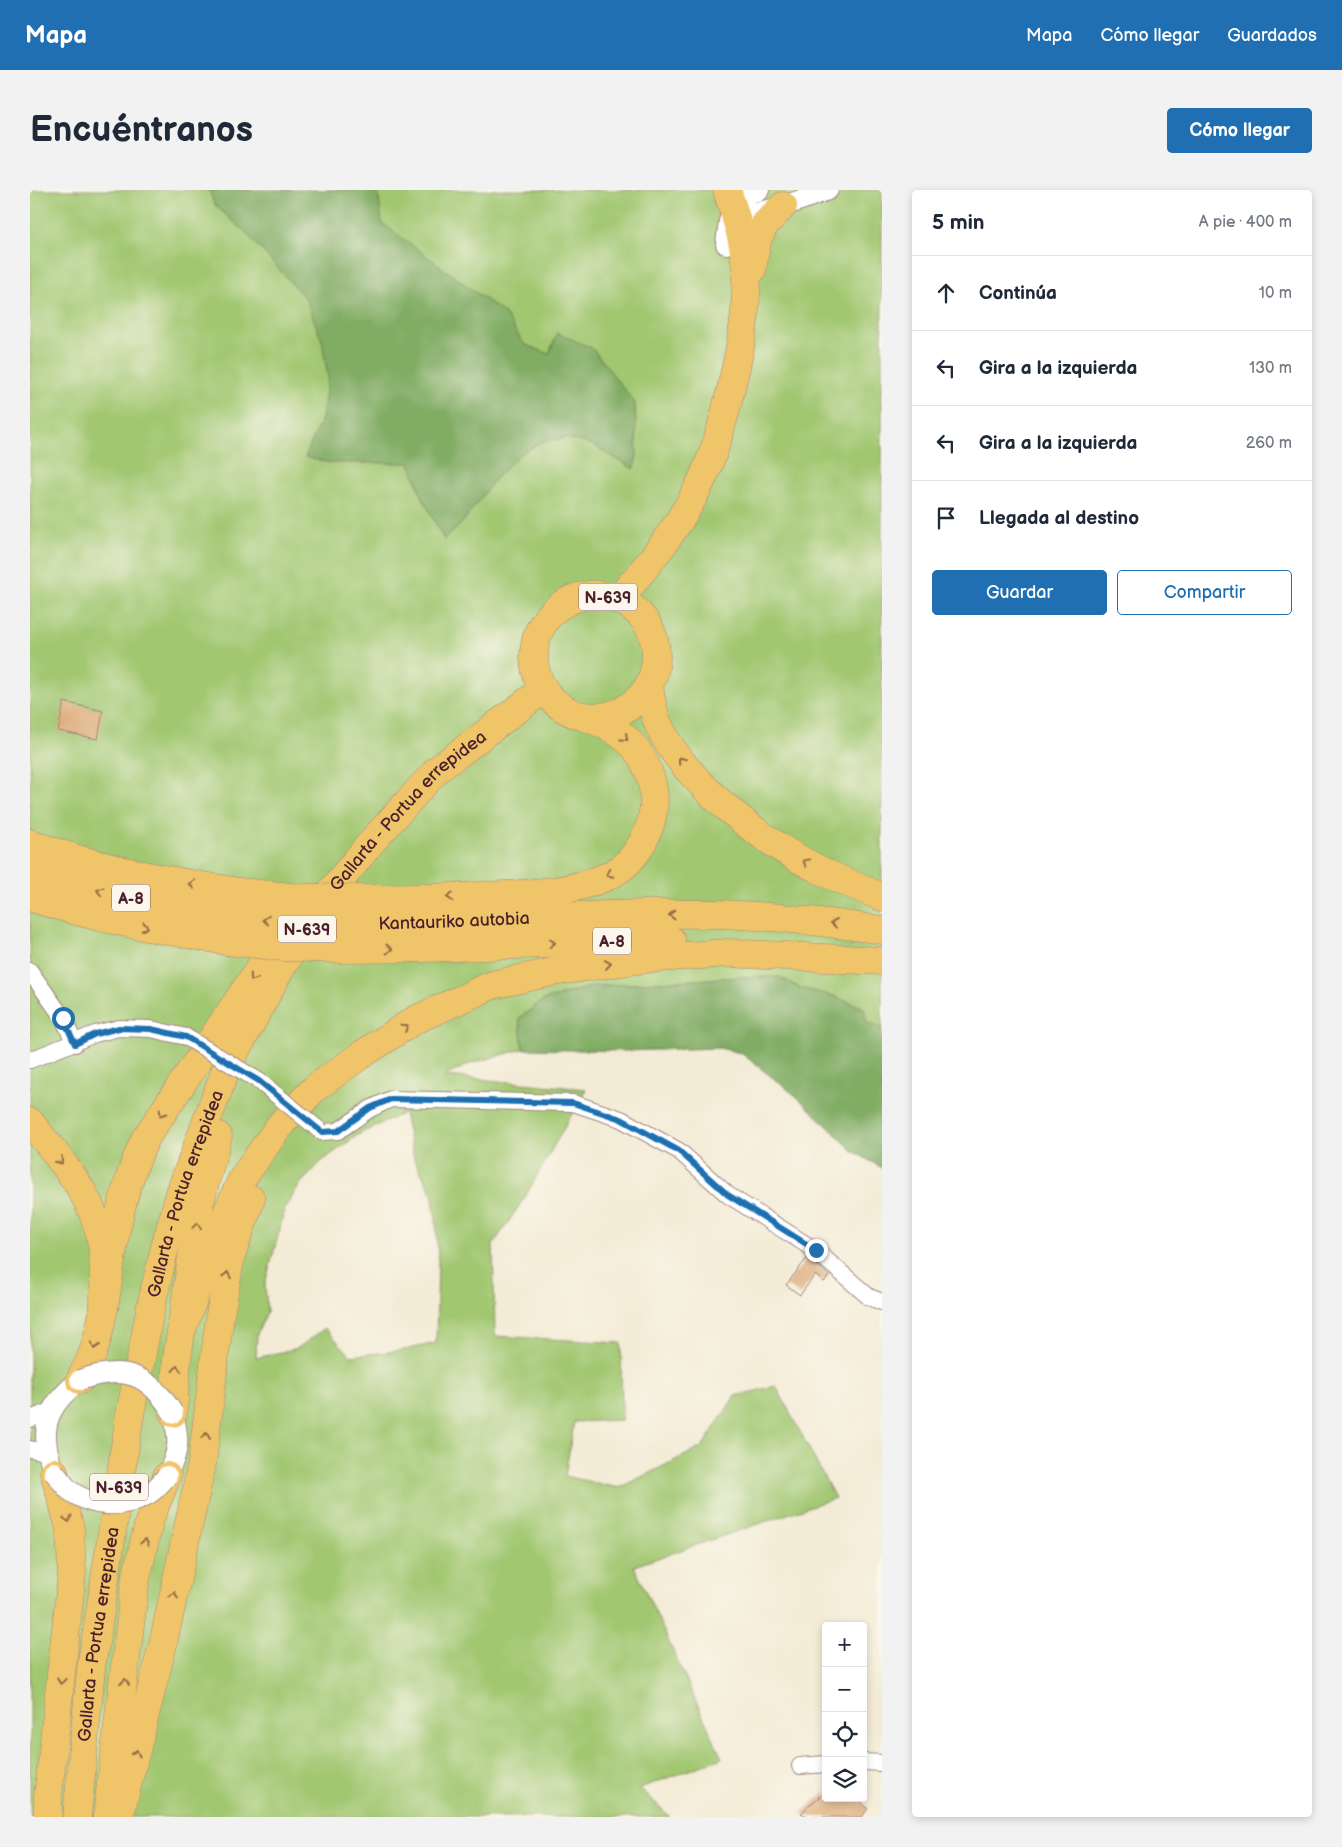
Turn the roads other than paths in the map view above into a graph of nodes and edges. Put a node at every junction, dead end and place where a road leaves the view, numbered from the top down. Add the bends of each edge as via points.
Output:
1 (712, 190) edge
2 (759, 190) edge
3 (828, 190) edge
4 (726, 196) edge
5 (783, 206) junction
6 (726, 244) junction
7 (745, 304) junction
8 (732, 384) junction
9 (618, 600) junction
10 (649, 686) junction
11 (544, 690) junction
12 (582, 716) junction
13 (30, 844) edge
14 (30, 870) edge
15 (30, 897) edge
16 (882, 897) edge
17 (344, 916) junction
18 (234, 917) junction
19 (882, 930) edge
20 (882, 956) edge
21 (882, 961) edge
22 (30, 971) edge
23 (75, 1044) junction
24 (364, 1053) junction
25 (30, 1060) edge
26 (30, 1122) edge
27 (882, 1302) edge
28 (104, 1309) junction
29 (183, 1326) junction
30 (80, 1380) junction
31 (51, 1411) junction
32 (173, 1413) junction
33 (30, 1419) edge
34 (43, 1458) edge
35 (167, 1476) junction
36 (867, 1762) edge
37 (882, 1763) edge
38 (822, 1764) edge
39 (800, 1766) dead end
40 (48, 1817) edge
41 (77, 1817) edge
42 (107, 1817) edge
43 (120, 1817) edge

1 - 6 highway, N-639
2 - 4 street via 738,200
3 - 5 street
4 - 5 street via 742,212
4 - 6 street
4 - 7 highway, N-639 via 742,245
5 - 7 highway via 765,224 757,240
6 - 8 highway, N-639 via 734,304
7 - 8 highway, N-639 via 740,351
8 - 9 highway, N-639 via 721,428 700,485 656,556
9 - 10 highway, N-639 via 637,612 654,642 656,664
9 - 11 highway, N-639 via 583,597 561,606 548,618 539,633 534,656
10 - 12 highway, N-639 via 634,703 618,713 601,717
16 -> 10 highway via 821,871 786,851 741,819 702,784 660,729
11 - 12 highway, N-639 via 560,706
11 - 17 highway, Gallarta - Portua errepidea / N-639 via 437,770 374,839
12 -> 17 highway via 602,722 625,737 648,770 654,802 651,820 645,839 628,862 609,876 570,890 463,897
18 -> 13 highway via 171,881
18 -> 14 highway, Kantauriko autobia / A-8 via 101,891
15 -> 18 highway, Kantauriko autobia / A-8 via 120,921
17 - 18 highway, Kantauriko autobia / A-8, bridge via 300,923
19 -> 17 highway, Kantauriko autobia / A-8 via 773,917 713,914 411,923
17 -> 20 highway, Kantauriko autobia / A-8 via 422,948 722,940 796,944
17 -> 28 highway via 288,933 259,969 145,1139 124,1192
29 -> 17 highway via 200,1202 225,1111 251,1050
17 - 41 highway, Gallarta - Portua errepidea / N-639 via 282,968 226,1069 182,1188 151,1306 126,1439 92,1668
24 -> 21 highway via 415,1020 492,985 552,972 644,958 728,952
22 - 23 street via 63,1018
23 - 25 street
23 - 27 street, bridge via 95,1034 119,1028 151,1029 186,1037 259,1081 322,1132 338,1131 370,1108 391,1099 573,1103 621,1119 679,1151 728,1195 816,1250 870,1297
24 - 29 highway via 315,1088 280,1125 242,1179 216,1237
43 -> 24 highway via 163,1644 202,1463 220,1315 231,1255 247,1207 276,1150 319,1095
26 -> 28 highway via 82,1190 94,1216 102,1243
28 -> 30 highway via 94,1352
32 -> 29 highway
30 - 31 street via 63,1393
30 - 32 street, bridge via 101,1373 123,1373 144,1380 161,1394
31 - 33 street
31 - 34 street
32 - 35 street via 178,1442
34 - 35 street, bridge via 68,1489 88,1501 109,1505 132,1502 151,1492
34 -> 40 highway via 70,1528 72,1572
42 -> 35 highway via 135,1583 149,1522
36 - 37 street
38 - 39 street

